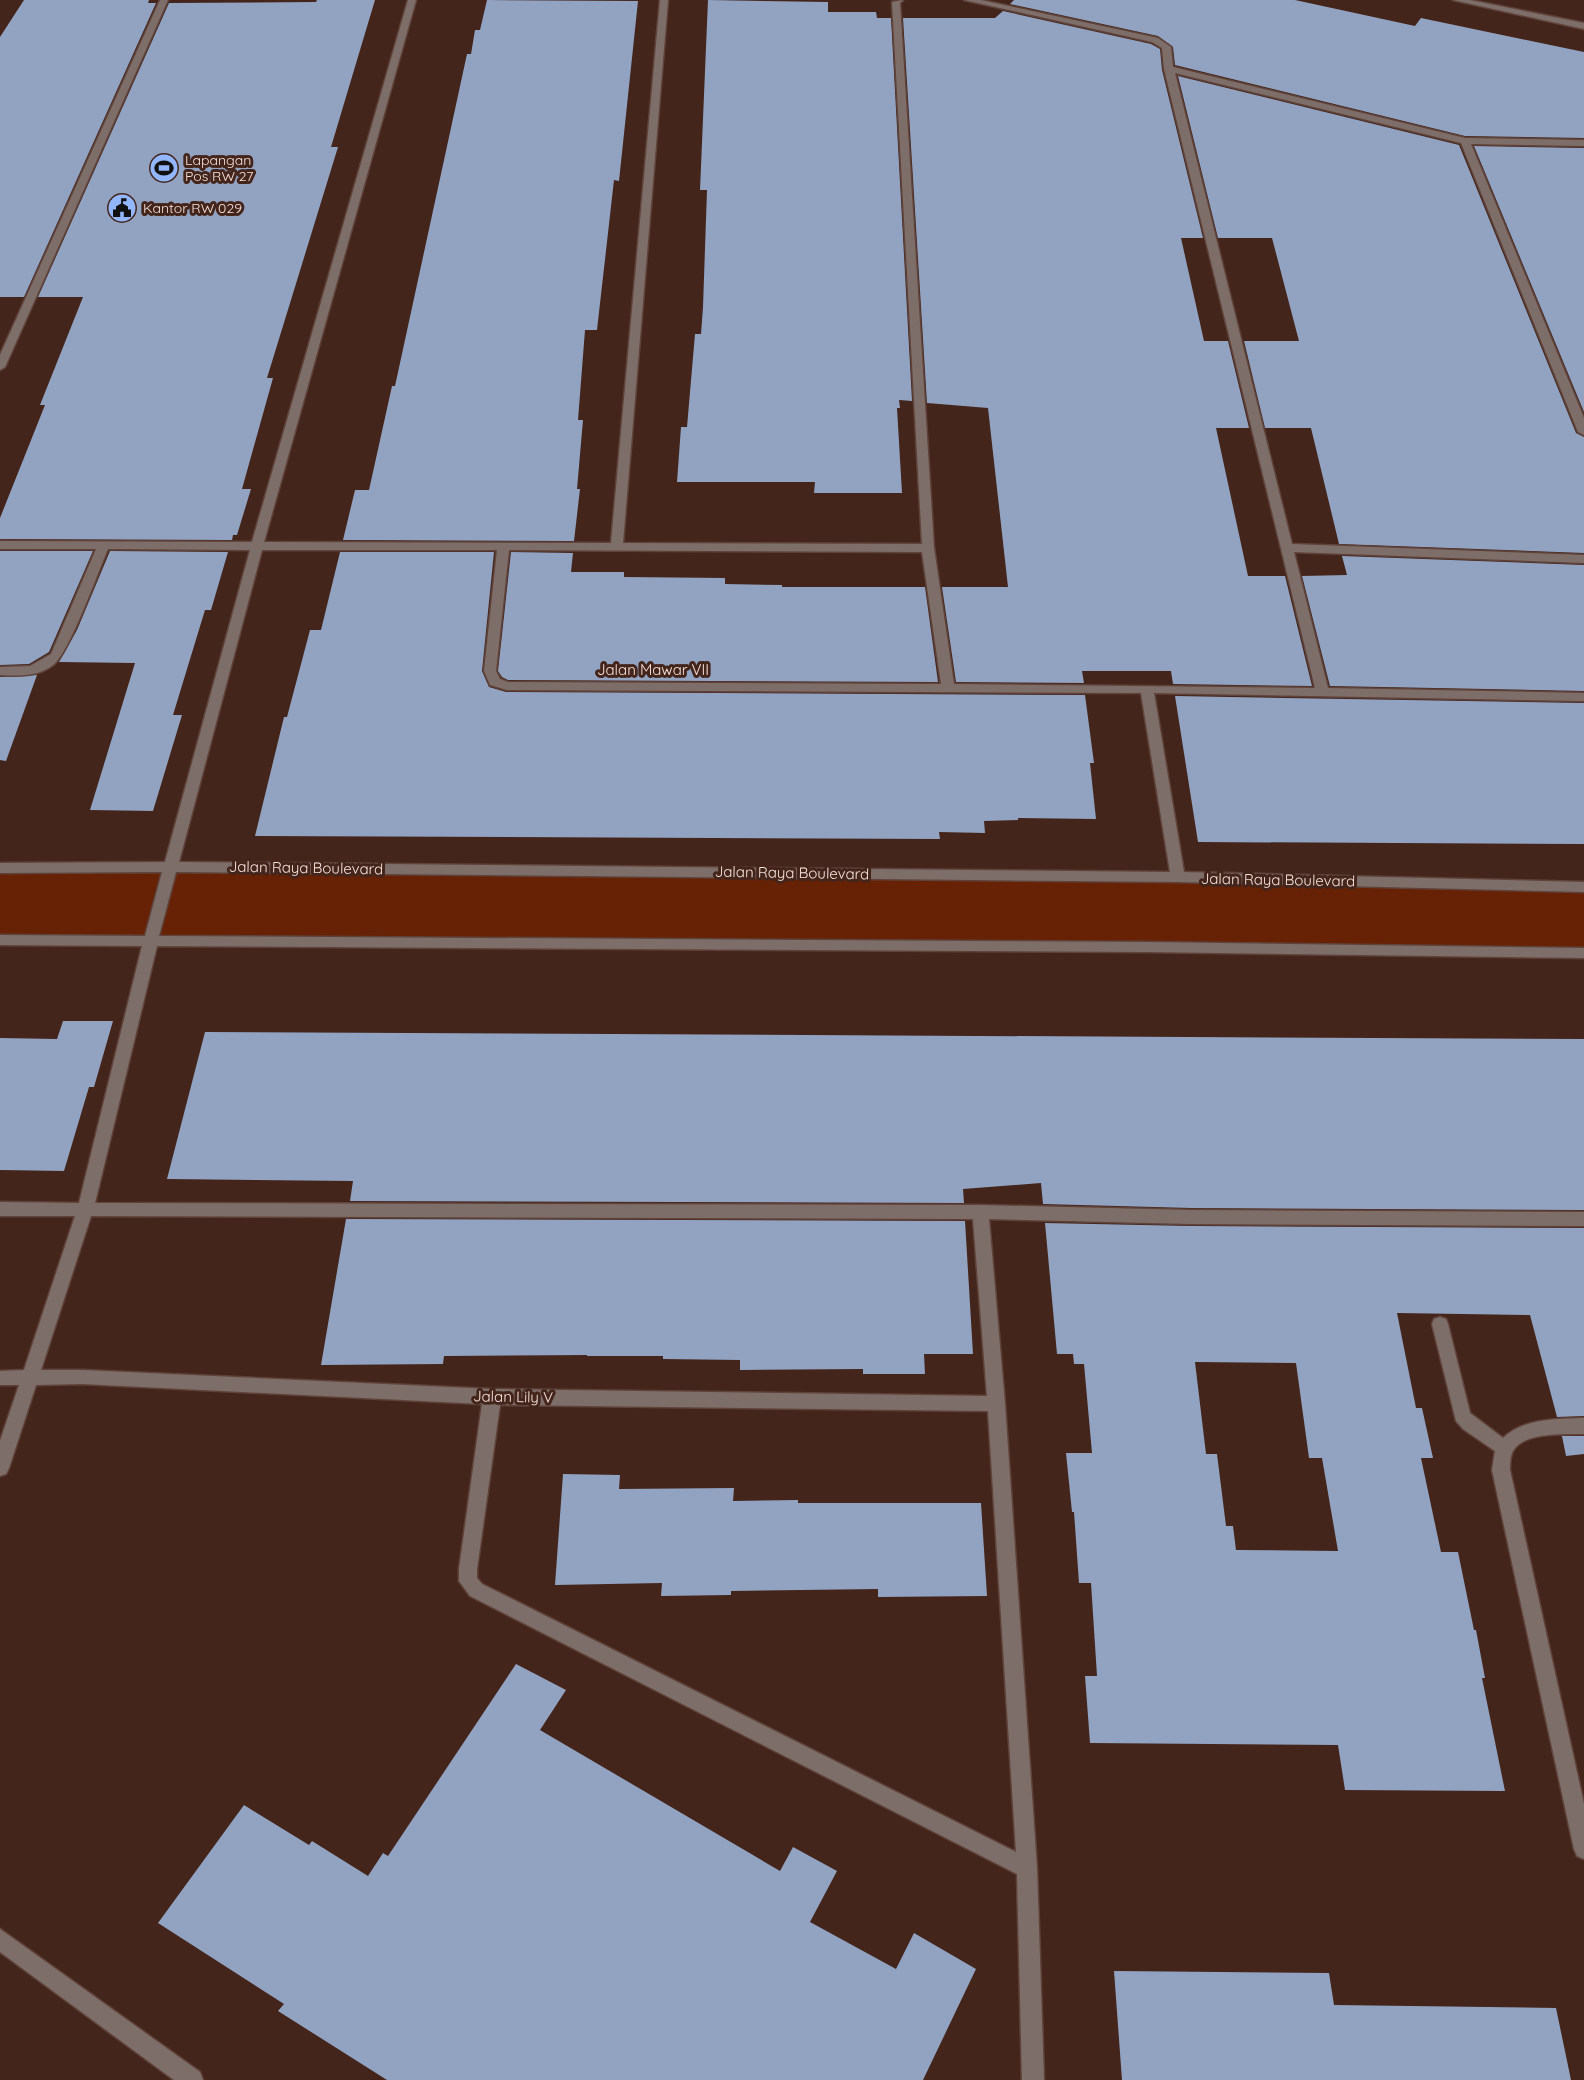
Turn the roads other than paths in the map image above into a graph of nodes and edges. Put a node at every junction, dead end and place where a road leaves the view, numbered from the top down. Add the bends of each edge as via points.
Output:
1 (164, 0) edge
2 (412, 0) edge
3 (664, 0) edge
4 (968, 0) edge
5 (1457, 0) edge
6 (894, 1) edge
7 (1584, 26) edge
8 (1169, 69) junction
9 (1466, 141) junction
10 (1584, 143) edge
11 (0, 367) edge
12 (1584, 432) edge
13 (0, 545) edge
14 (103, 546) junction
15 (257, 546) junction
16 (617, 546) junction
17 (503, 547) junction
18 (928, 548) junction
19 (1287, 548) junction
20 (1584, 559) edge
21 (0, 671) edge
22 (948, 688) junction
23 (1147, 689) junction
24 (1322, 691) junction
25 (1584, 697) edge
26 (171, 867) junction
27 (0, 868) edge
28 (1178, 877) junction
29 (1584, 887) edge
30 (0, 940) edge
31 (151, 940) junction
32 (1584, 952) edge
33 (0, 1209) edge
34 (85, 1209) junction
35 (980, 1212) junction
36 (1584, 1219) edge
37 (1440, 1324) dead end
38 (0, 1378) edge
39 (31, 1378) junction
40 (492, 1397) junction
41 (996, 1404) junction
42 (1584, 1426) edge
43 (1504, 1448) junction
44 (0, 1468) edge
45 (1584, 1849) edge
46 (1027, 1868) junction
47 (0, 1939) edge
48 (192, 2080) edge
49 (1033, 2080) edge

1 - 11 street
2 - 15 street
3 - 16 street
4 - 8 street via 1155,40 1166,47
5 - 7 street
6 - 18 street
8 - 9 street
8 - 19 street
9 - 10 street
9 - 12 street
13 - 14 street
14 - 15 street
14 - 21 street via 56,657 33,672
15 - 17 street
15 - 26 street
16 - 17 street
16 - 18 street
17 - 22 street, Jalan Mawar VII via 490,671 495,681 507,686
18 - 22 street
19 - 20 street
19 - 24 street
22 - 23 street
23 - 24 street
23 - 28 street
24 - 25 street
26 - 27 street, Jalan Raya Boulevard
26 - 28 street, Jalan Raya Boulevard
26 - 31 street
28 - 29 street, Jalan Raya Boulevard
30 - 31 street
31 - 32 street
31 - 34 street
33 - 34 street
34 - 35 street
34 - 39 street
35 - 36 street
35 - 41 street
37 - 43 street via 1462,1416
38 - 39 street, Jalan Lily V
39 - 40 street, Jalan Lily V via 83,1377
39 - 44 street
40 - 41 street, Jalan Lily V
40 - 46 street via 468,1569 468,1581 476,1590
41 - 46 street
42 - 43 street via 1548,1426 1518,1435
43 - 45 street via 1501,1470
46 - 49 street
47 - 48 street

